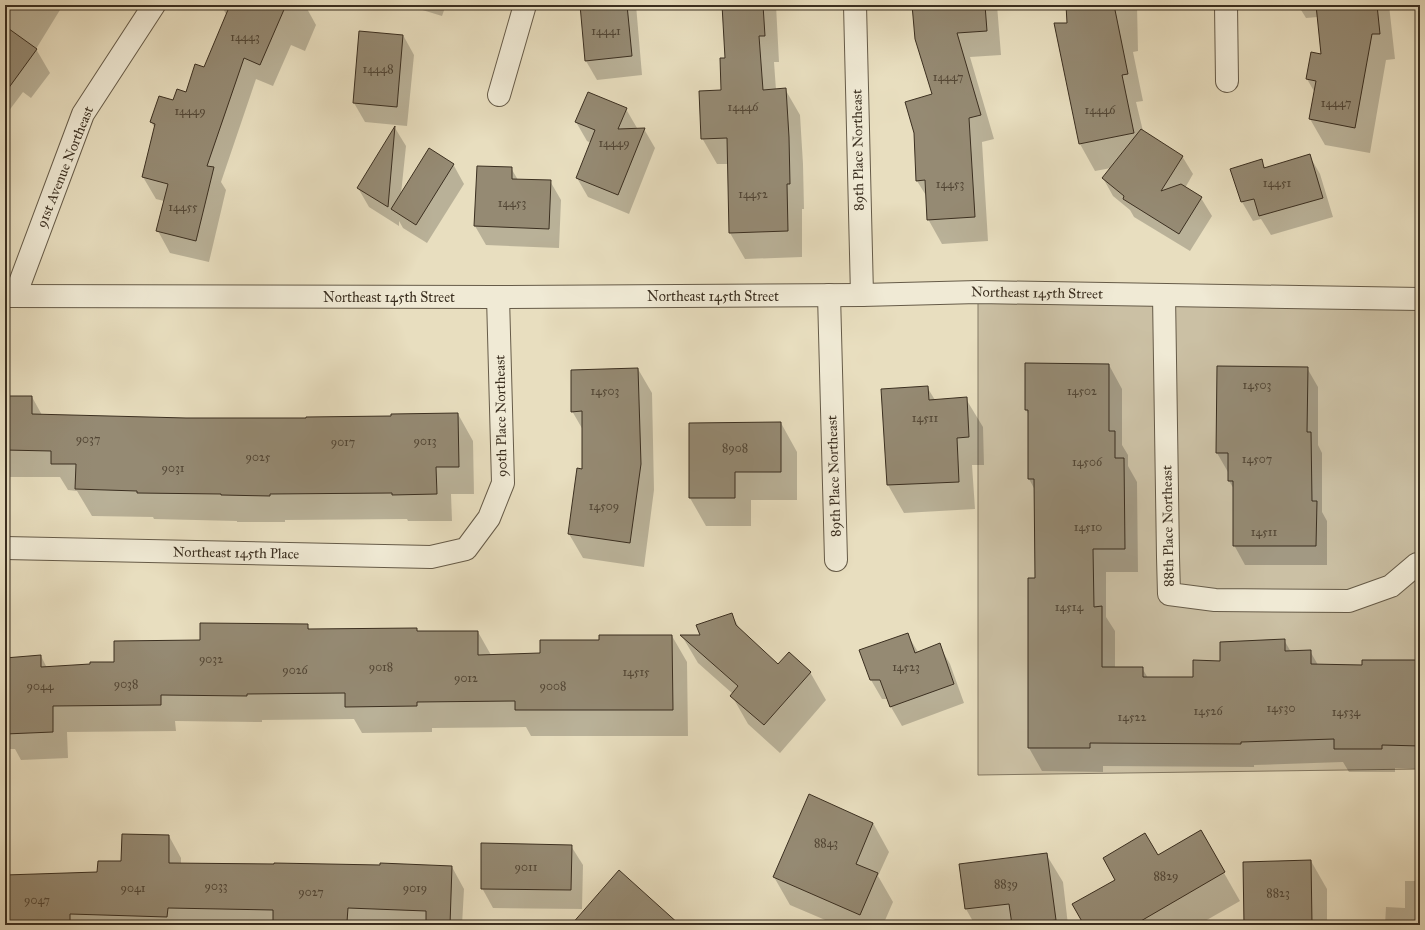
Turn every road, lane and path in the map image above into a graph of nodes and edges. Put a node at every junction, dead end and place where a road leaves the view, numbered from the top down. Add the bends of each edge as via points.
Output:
1 (154, 5) edge
2 (526, 5) edge
3 (855, 5) edge
4 (1226, 5) edge
5 (1227, 81) dead end
6 (499, 95) dead end
7 (829, 295) junction
8 (862, 295) junction
9 (1164, 295) junction
10 (10, 296) edge
11 (498, 297) junction
12 (1420, 300) edge
13 (5, 548) edge
14 (466, 549) joint
15 (836, 560) dead end
16 (1417, 564) dead end

1 - 10 street, 91st Avenue Northeast via 83,114
2 - 6 street
3 - 8 street, 89th Place Northeast
4 - 5 street
7 - 8 street, Northeast 145th Street
7 - 11 street, Northeast 145th Street
7 - 15 street, 89th Place Northeast
8 - 9 street, Northeast 145th Street via 978,292
9 - 12 street, Northeast 145th Street
9 - 16 street, 88th Place Northeast via 1169,594 1215,600 1349,601 1391,586
10 - 11 street, Northeast 145th Street
11 - 14 street, 90th Place Northeast via 502,483 489,518
13 - 14 street, Northeast 145th Place via 431,557

